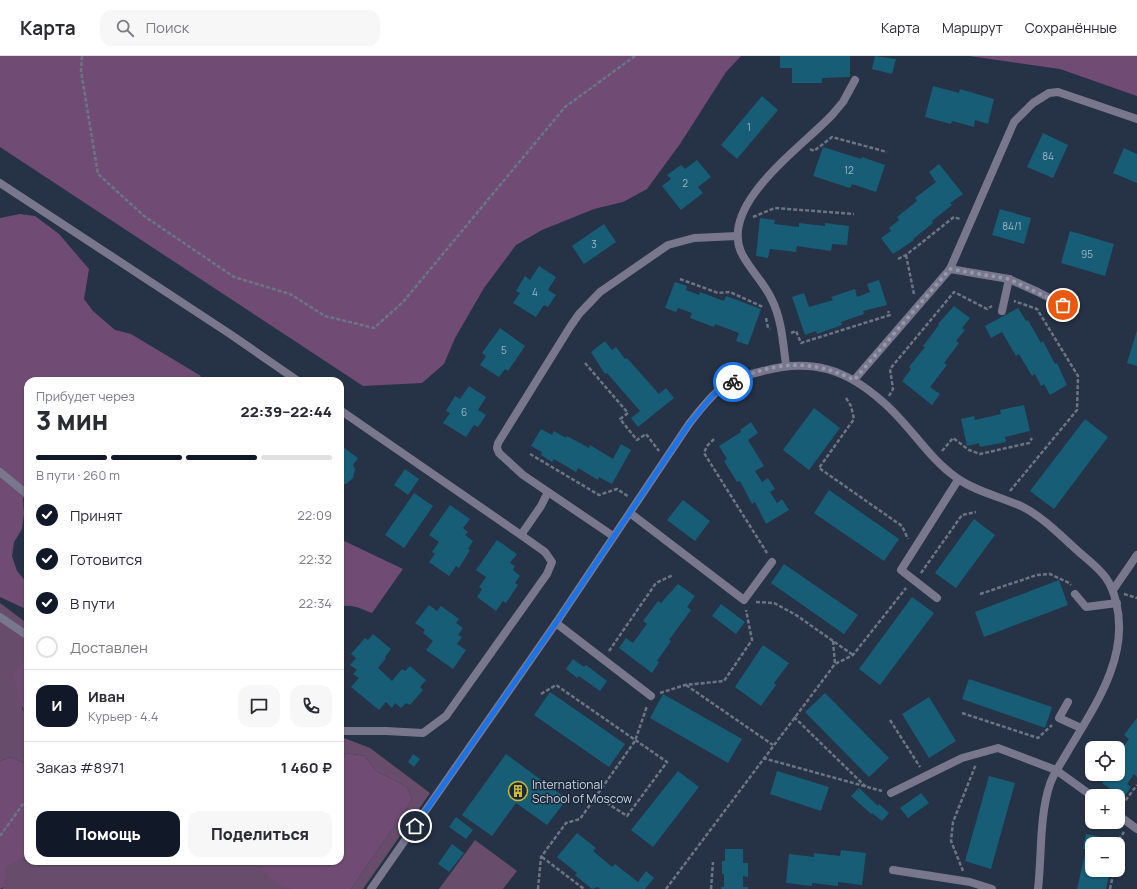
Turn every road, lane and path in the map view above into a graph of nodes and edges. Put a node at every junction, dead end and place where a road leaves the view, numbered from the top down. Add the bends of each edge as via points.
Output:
1 (82, 56) edge
2 (635, 56) edge
3 (856, 80) dead end
4 (1137, 119) edge
5 (803, 145) junction
6 (887, 152) dead end
7 (0, 182) edge
8 (854, 214) dead end
9 (970, 222) junction
10 (739, 224) junction
11 (737, 236) junction
12 (906, 255) junction
13 (898, 259) dead end
14 (950, 269) junction
15 (1009, 279) junction
16 (1004, 298) junction
17 (916, 309) junction
18 (1002, 310) dead end
19 (1075, 311) dead end
20 (585, 363) dead end
21 (786, 366) junction
22 (292, 377) edge
23 (854, 380) junction
24 (846, 398) dead end
25 (885, 403) junction
26 (344, 413) edge
27 (1032, 438) dead end
28 (714, 440) dead end
29 (530, 454) dead end
30 (666, 459) junction
31 (936, 459) junction
32 (0, 472) edge
33 (958, 480) junction
34 (24, 492) edge
35 (548, 492) junction
36 (1003, 499) junction
37 (637, 502) junction
38 (976, 512) dead end
39 (630, 513) junction
40 (521, 535) junction
41 (613, 536) junction
42 (913, 550) junction
43 (1137, 555) edge
44 (772, 562) joint
45 (673, 575) dead end
46 (914, 581) junction
47 (1113, 590) junction
48 (980, 594) dead end
49 (1075, 594) joint
50 (937, 598) dead end
51 (744, 600) junction
52 (1117, 603) junction
53 (0, 617) edge
54 (556, 623) junction
55 (24, 633) edge
56 (833, 641) junction
57 (853, 656) junction
58 (603, 659) junction
59 (835, 664) junction
60 (685, 685) junction
61 (542, 694) dead end
62 (650, 696) junction
63 (1068, 702) dead end
64 (962, 713) dead end
65 (794, 717) junction
66 (1059, 718) junction
67 (890, 720) dead end
68 (1081, 728) junction
69 (344, 731) edge
70 (635, 741) junction
71 (773, 745) junction
72 (980, 753) junction
73 (763, 758) junction
74 (1056, 770) junction
75 (925, 776) junction
76 (1137, 785) edge
77 (867, 788) junction
78 (1085, 791) edge
79 (891, 793) joint
80 (596, 796) junction
81 (1125, 801) edge
82 (24, 803) edge
83 (1125, 820) edge
84 (1134, 826) edge
85 (0, 836) edge
86 (1121, 837) edge
87 (541, 857) junction
88 (713, 862) dead end
89 (893, 870) dead end
90 (1113, 877) edge
91 (961, 881) junction
92 (371, 889) edge
93 (538, 889) edge
94 (584, 889) edge
95 (666, 889) edge
96 (711, 889) edge
97 (992, 889) edge
98 (1038, 889) edge
99 (1110, 889) edge

1 - 2 path via 81,71 98,174 144,216 234,276 290,294 325,316 374,328 403,302 565,107
3 - 5 street via 843,102
4 - 9 street via 1058,92 1041,97 1014,122
5 - 6 path via 814,151 832,137
5 - 10 street via 757,189 742,212
7 - 22 street
8 - 10 path via 775,208
9 - 12 path via 954,217
9 - 14 street
10 - 11 street
11 - 21 street via 740,250 772,300 778,316
11 - 35 street via 694,238 668,245 614,281 579,314 497,448 499,453 523,475
12 - 13 path
12 - 17 path
14 - 15 street
14 - 17 street
15 - 16 street
15 - 19 street
16 - 18 street
16 - 25 path via 988,309 954,292 890,369 893,389
16 - 36 path via 1037,309 1078,376 1077,410
17 - 23 street
20 - 30 path via 628,413 620,419 625,425 638,440 646,434
21 - 23 street via 822,366
21 - 30 street via 755,373 723,387 703,406
23 - 25 street
24 - 42 path via 854,419 818,468 902,526
25 - 31 street
26 - 40 street
27 - 31 path via 1029,442 980,454 969,450 953,438
28 - 44 path via 704,453
29 - 37 path via 599,495 617,489
30 - 37 street
31 - 33 street
32 - 34 street
33 - 36 street
33 - 42 street
35 - 40 street
35 - 41 street
36 - 47 street via 1024,508 1046,523 1105,576
37 - 39 street
38 - 46 path via 962,515
39 - 41 street
39 - 51 street
40 - 69 street via 545,552 552,562 547,574 446,716 423,733
41 - 54 street
42 - 46 street via 901,570
43 - 47 street
44 - 51 street
45 - 58 path via 656,583
46 - 50 street
46 - 57 path via 902,590
47 - 52 street
48 - 49 path via 1050,574 1069,583
49 - 52 street via 1086,607
51 - 56 path via 774,604 796,615
51 - 60 path via 752,640 736,664 724,681
52 - 68 street via 1117,654 1106,685
53 - 55 street
54 - 58 street
54 - 92 street
56 - 57 path
56 - 59 path
57 - 59 path
58 - 62 street
59 - 65 path
60 - 62 path
60 - 71 path
61 - 70 path via 556,686
62 - 70 path
63 - 66 street
64 - 66 path via 1038,738
65 - 71 path
65 - 77 path
66 - 68 street
67 - 75 path
68 - 74 street
70 - 80 path
70 - 80 path via 667,762 627,816
71 - 73 path
72 - 74 street via 998,748
72 - 75 street via 962,758
72 - 91 path via 954,822 951,842 962,867
73 - 77 path
73 - 95 path
74 - 78 street
74 - 98 street via 1050,782 1045,808
75 - 79 street
76 - 81 path
77 - 79 path
80 - 87 path via 580,819 566,823
82 - 85 path
83 - 84 street
84 - 86 path
87 - 93 path
87 - 94 path
88 - 96 path
89 - 91 street
90 - 99 path
91 - 97 street

